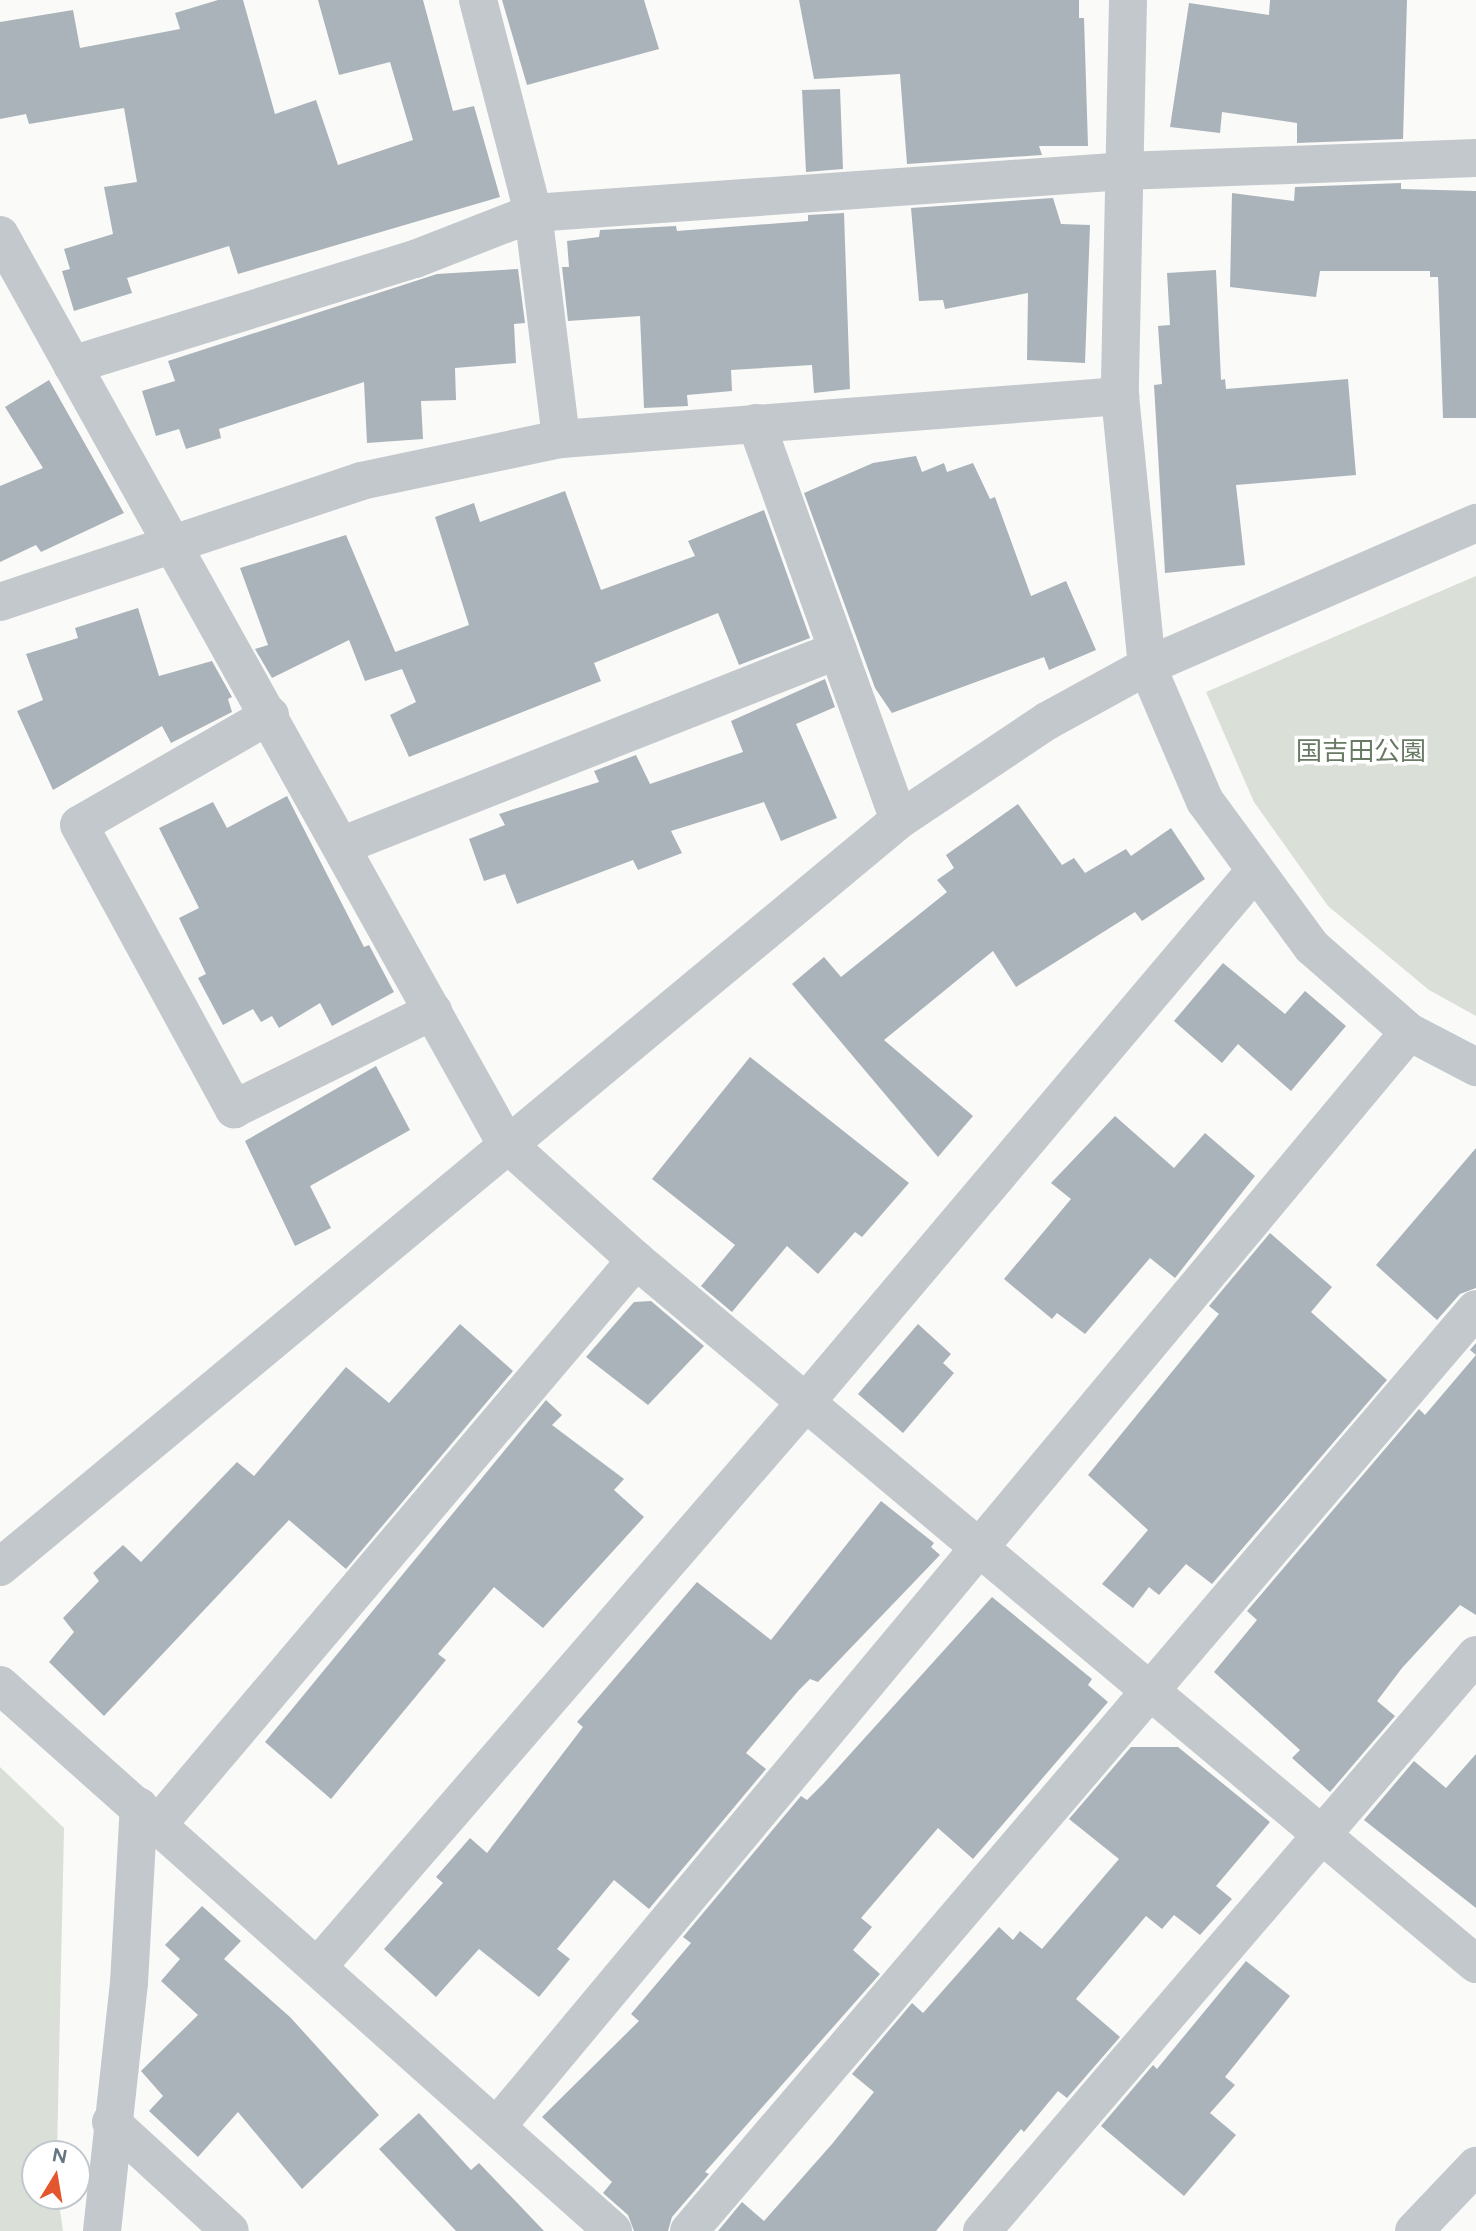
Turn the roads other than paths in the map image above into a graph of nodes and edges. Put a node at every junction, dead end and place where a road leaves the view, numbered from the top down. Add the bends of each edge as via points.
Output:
1 (478, 0) edge
2 (1128, 0) edge
3 (1476, 158) edge
4 (1124, 171) junction
5 (533, 213) junction
6 (3, 252) edge
7 (72, 365) junction
8 (1120, 396) junction
9 (757, 423) junction
10 (561, 439) junction
11 (1476, 523) edge
12 (176, 545) junction
13 (0, 602) edge
14 (838, 650) junction
15 (1147, 666) junction
16 (270, 715) junction
17 (899, 820) junction
18 (341, 846) junction
19 (1254, 872) junction
20 (433, 1011) junction
21 (1409, 1032) junction
22 (1476, 1067) edge
23 (505, 1142) junction
24 (636, 1260) junction
25 (1476, 1309) edge
26 (806, 1402) junction
27 (978, 1548) junction
28 (0, 1567) edge
29 (1476, 1656) edge
30 (0, 1685) edge
31 (1151, 1693) junction
32 (149, 1814) junction
33 (1319, 1834) junction
34 (1476, 1964) edge
35 (319, 1965) junction
36 (111, 2122) junction
37 (497, 2126) junction
38 (1476, 2166) edge
39 (102, 2231) edge
40 (230, 2231) edge
41 (613, 2231) edge
42 (689, 2231) edge
43 (982, 2231) edge
44 (1414, 2231) edge

1 - 5 street
2 - 4 street
3 - 4 street
4 - 5 street
4 - 8 street
5 - 7 street via 415,259
5 - 10 street
6 - 7 street
7 - 12 street
8 - 9 street
8 - 15 street
9 - 10 street
9 - 14 street
10 - 12 street via 361,481
11 - 15 street
12 - 13 street
12 - 16 street
14 - 17 street
14 - 18 street
15 - 17 street via 1047,721
15 - 19 street via 1205,801
16 - 18 street
16 - 20 street via 79,825 234,1109
17 - 23 street
18 - 20 street
19 - 21 street via 1312,947
19 - 26 street
20 - 23 street
21 - 22 street
21 - 27 street
23 - 24 street
23 - 28 street
24 - 26 street
24 - 32 street
25 - 31 street
26 - 27 street
26 - 35 street
27 - 31 street
27 - 37 street
29 - 33 street
30 - 32 street
31 - 33 street
31 - 42 street
32 - 35 street
32 - 36 street
33 - 34 street
33 - 43 street
35 - 37 street
36 - 39 street
36 - 40 street
37 - 41 street
38 - 44 street

